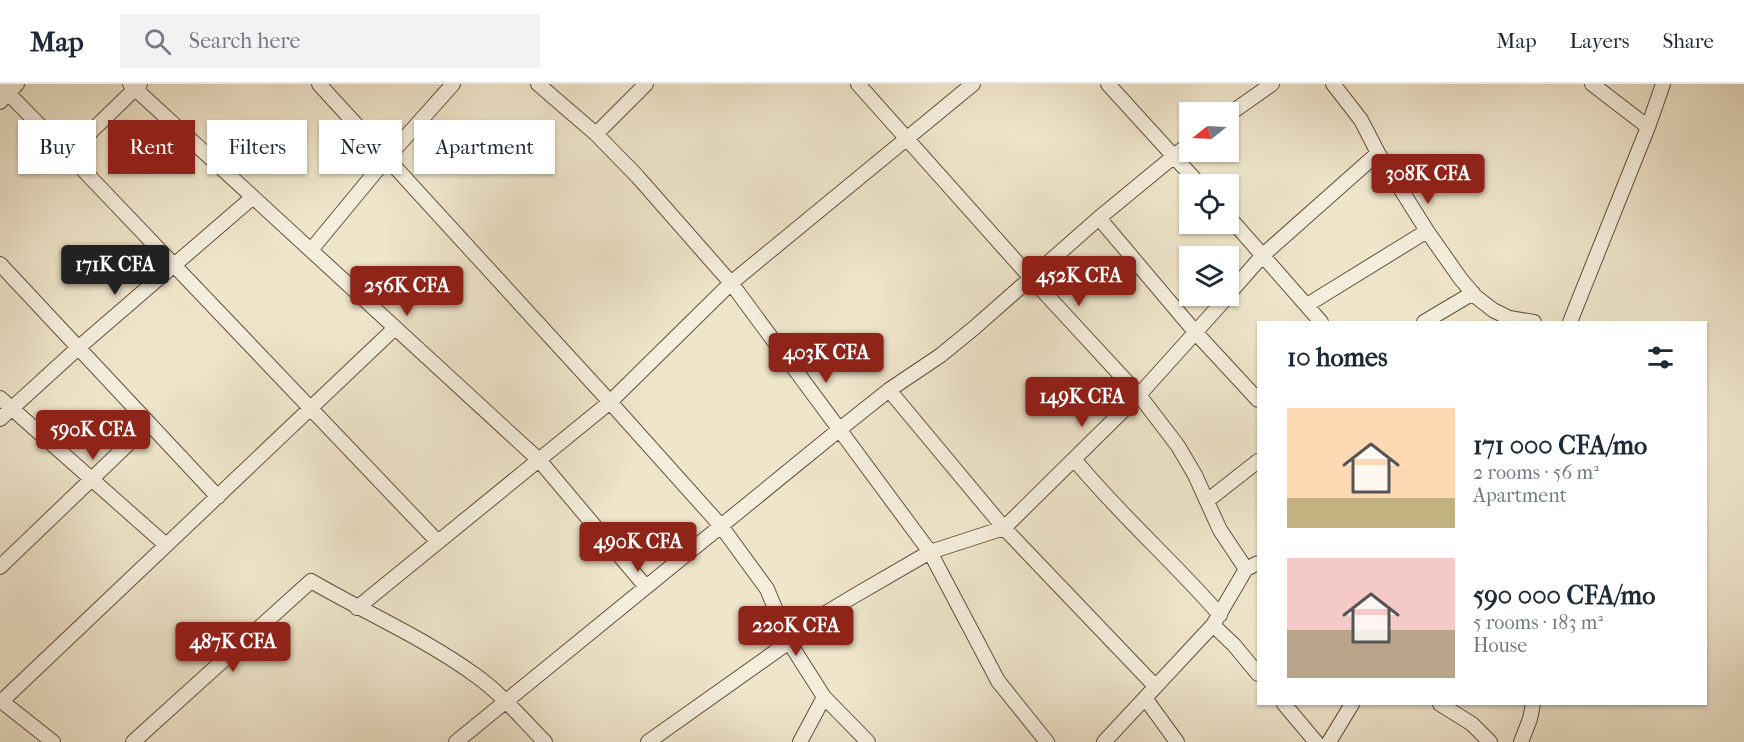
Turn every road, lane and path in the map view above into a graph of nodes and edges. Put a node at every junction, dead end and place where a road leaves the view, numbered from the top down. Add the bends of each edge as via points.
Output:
1 (319, 84) edge
2 (453, 84) edge
3 (538, 84) edge
4 (646, 84) edge
5 (858, 84) edge
6 (973, 84) edge
7 (1108, 84) edge
8 (1272, 84) edge
9 (1333, 84) edge
10 (1592, 84) edge
11 (1663, 84) edge
12 (135, 86) edge
13 (6, 91) edge
14 (1239, 107) edge
15 (35, 120) edge
16 (352, 120) edge
17 (96, 126) edge
18 (1648, 127) junction
19 (596, 134) junction
20 (907, 138) junction
21 (402, 141) edge
22 (1179, 151) edge
23 (1378, 153) junction
24 (1173, 155) junction
25 (87, 174) edge
26 (374, 174) edge
27 (402, 174) edge
28 (1191, 174) edge
29 (253, 197) junction
30 (1099, 218) junction
31 (1239, 228) edge
32 (1426, 231) junction
33 (311, 250) junction
34 (1263, 255) junction
35 (0, 264) edge
36 (174, 265) junction
37 (1030, 277) junction
38 (1239, 282) edge
39 (731, 283) junction
40 (1473, 293) junction
41 (1307, 305) junction
42 (1219, 306) edge
43 (1320, 321) edge
44 (1426, 321) edge
45 (1521, 321) edge
46 (1570, 321) edge
47 (395, 328) junction
48 (1196, 333) junction
49 (78, 348) junction
50 (889, 390) junction
51 (1139, 395) junction
52 (0, 398) edge
53 (1257, 399) edge
54 (610, 402) junction
55 (311, 408) junction
56 (10, 409) junction
57 (0, 419) edge
58 (149, 424) junction
59 (840, 429) junction
60 (1074, 459) junction
61 (539, 460) junction
62 (1257, 462) edge
63 (90, 480) junction
64 (218, 497) junction
65 (1207, 501) junction
66 (721, 526) junction
67 (1004, 528) junction
68 (438, 542) junction
69 (166, 545) junction
70 (930, 552) junction
71 (1252, 566) edge
72 (0, 567) edge
73 (646, 587) junction
74 (357, 608) junction
75 (1216, 620) junction
76 (789, 642) junction
77 (1257, 673) edge
78 (1155, 686) junction
79 (824, 697) junction
80 (1145, 698) junction
81 (1, 700) edge
82 (505, 702) junction
83 (1285, 705) edge
84 (1351, 705) edge
85 (1442, 705) edge
86 (1533, 705) edge
87 (53, 742) edge
88 (133, 742) edge
89 (456, 742) edge
90 (545, 742) edge
91 (648, 742) edge
92 (800, 742) edge
93 (868, 742) edge
94 (1047, 742) edge
95 (1104, 742) edge
96 (1176, 742) edge
97 (1316, 742) edge
98 (1329, 742) edge
99 (1490, 742) edge
100 (1521, 742) edge

1 - 16 street
2 - 21 street
3 - 19 street
4 - 19 street
5 - 20 street
6 - 20 street
7 - 24 street
8 - 14 street
9 - 23 street via 1361,120
10 - 18 street
11 - 18 street
12 - 17 street
12 - 29 street
13 - 15 street
18 - 46 street
19 - 39 street
20 - 37 street
20 - 39 street
22 - 24 street
23 - 32 street
23 - 34 street
24 - 28 street
24 - 30 street
25 - 36 street
26 - 33 street
27 - 54 street
29 - 33 street
29 - 36 street
30 - 37 street
30 - 48 street
31 - 34 street
32 - 40 street
32 - 41 street
33 - 47 street
34 - 38 street
34 - 41 street
35 - 49 street
36 - 49 street
36 - 55 street
37 - 50 street via 950,348
37 - 51 street
39 - 54 street
39 - 59 street
40 - 44 street
40 - 45 street via 1493,310
41 - 43 street
42 - 48 street
47 - 55 street
47 - 61 street
48 - 51 street
48 - 53 street
49 - 56 street
49 - 58 street
50 - 59 street
50 - 67 street
51 - 60 street
51 - 65 street via 1178,446
52 - 56 street
54 - 61 street
54 - 66 street
55 - 64 street
55 - 68 street
56 - 57 street
56 - 63 street
58 - 63 street
58 - 64 street
59 - 66 street
59 - 70 street
60 - 67 street
60 - 75 street via 1100,491 1187,578
61 - 68 street
61 - 73 street
62 - 65 street
63 - 69 street
63 - 72 street
64 - 69 street
65 - 71 street via 1220,530
66 - 73 street
66 - 76 street via 767,589
67 - 70 street
67 - 78 street
68 - 74 street
69 - 81 street
70 - 76 street via 814,620
70 - 94 street via 998,681
71 - 75 street
73 - 82 street
74 - 82 street via 477,676
74 - 88 street via 312,581
75 - 77 street
75 - 78 street
76 - 79 street
76 - 91 street
78 - 80 street
79 - 92 street
79 - 93 street
80 - 95 street
80 - 96 street
81 - 87 street
82 - 89 street
82 - 90 street
83 - 97 street
84 - 98 street
85 - 99 street via 1472,723
86 - 100 street

